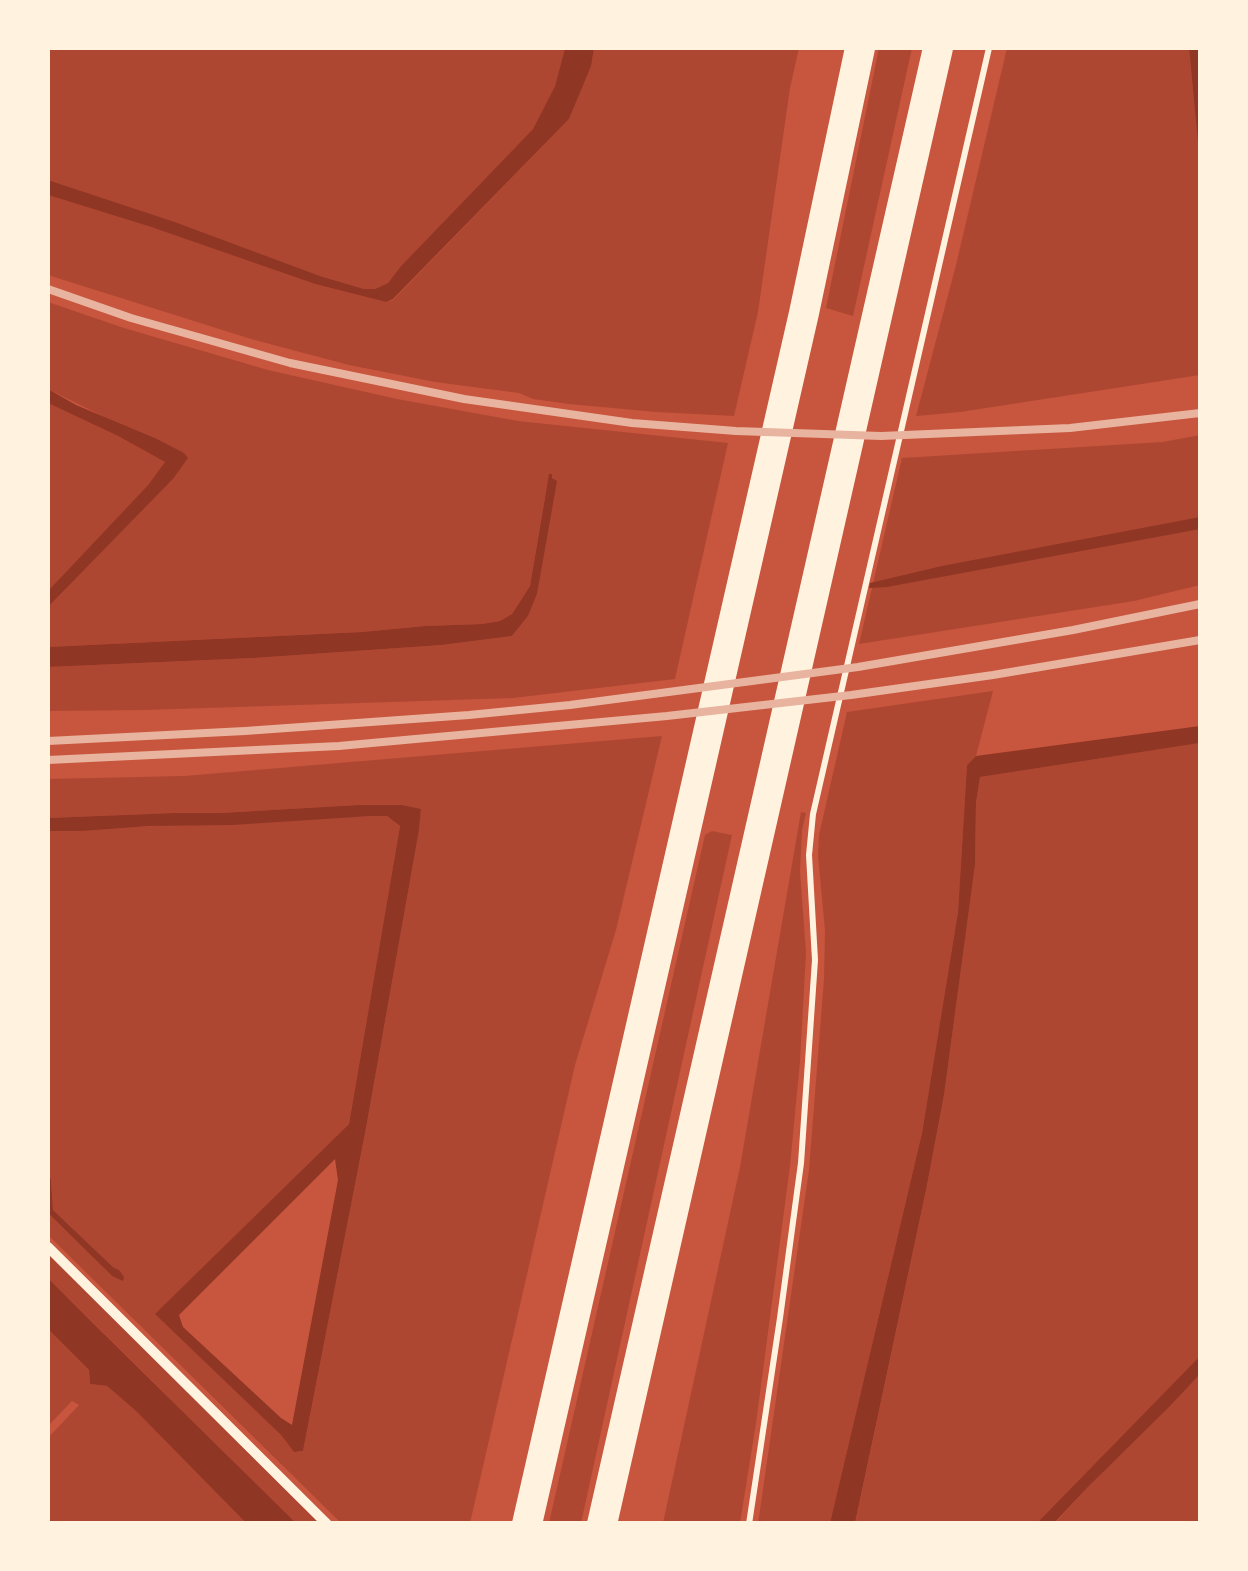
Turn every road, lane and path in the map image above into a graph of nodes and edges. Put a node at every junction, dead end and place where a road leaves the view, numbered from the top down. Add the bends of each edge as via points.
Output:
1 (860, 48) edge
2 (938, 48) edge
3 (990, 48) edge
4 (48, 1246) edge
5 (525, 1517) edge
6 (328, 1524) edge
7 (602, 1524) edge
8 (749, 1524) edge

1 - 5 highway
2 - 7 highway
3 - 8 path via 812,814 814,960 801,1163
4 - 6 street

